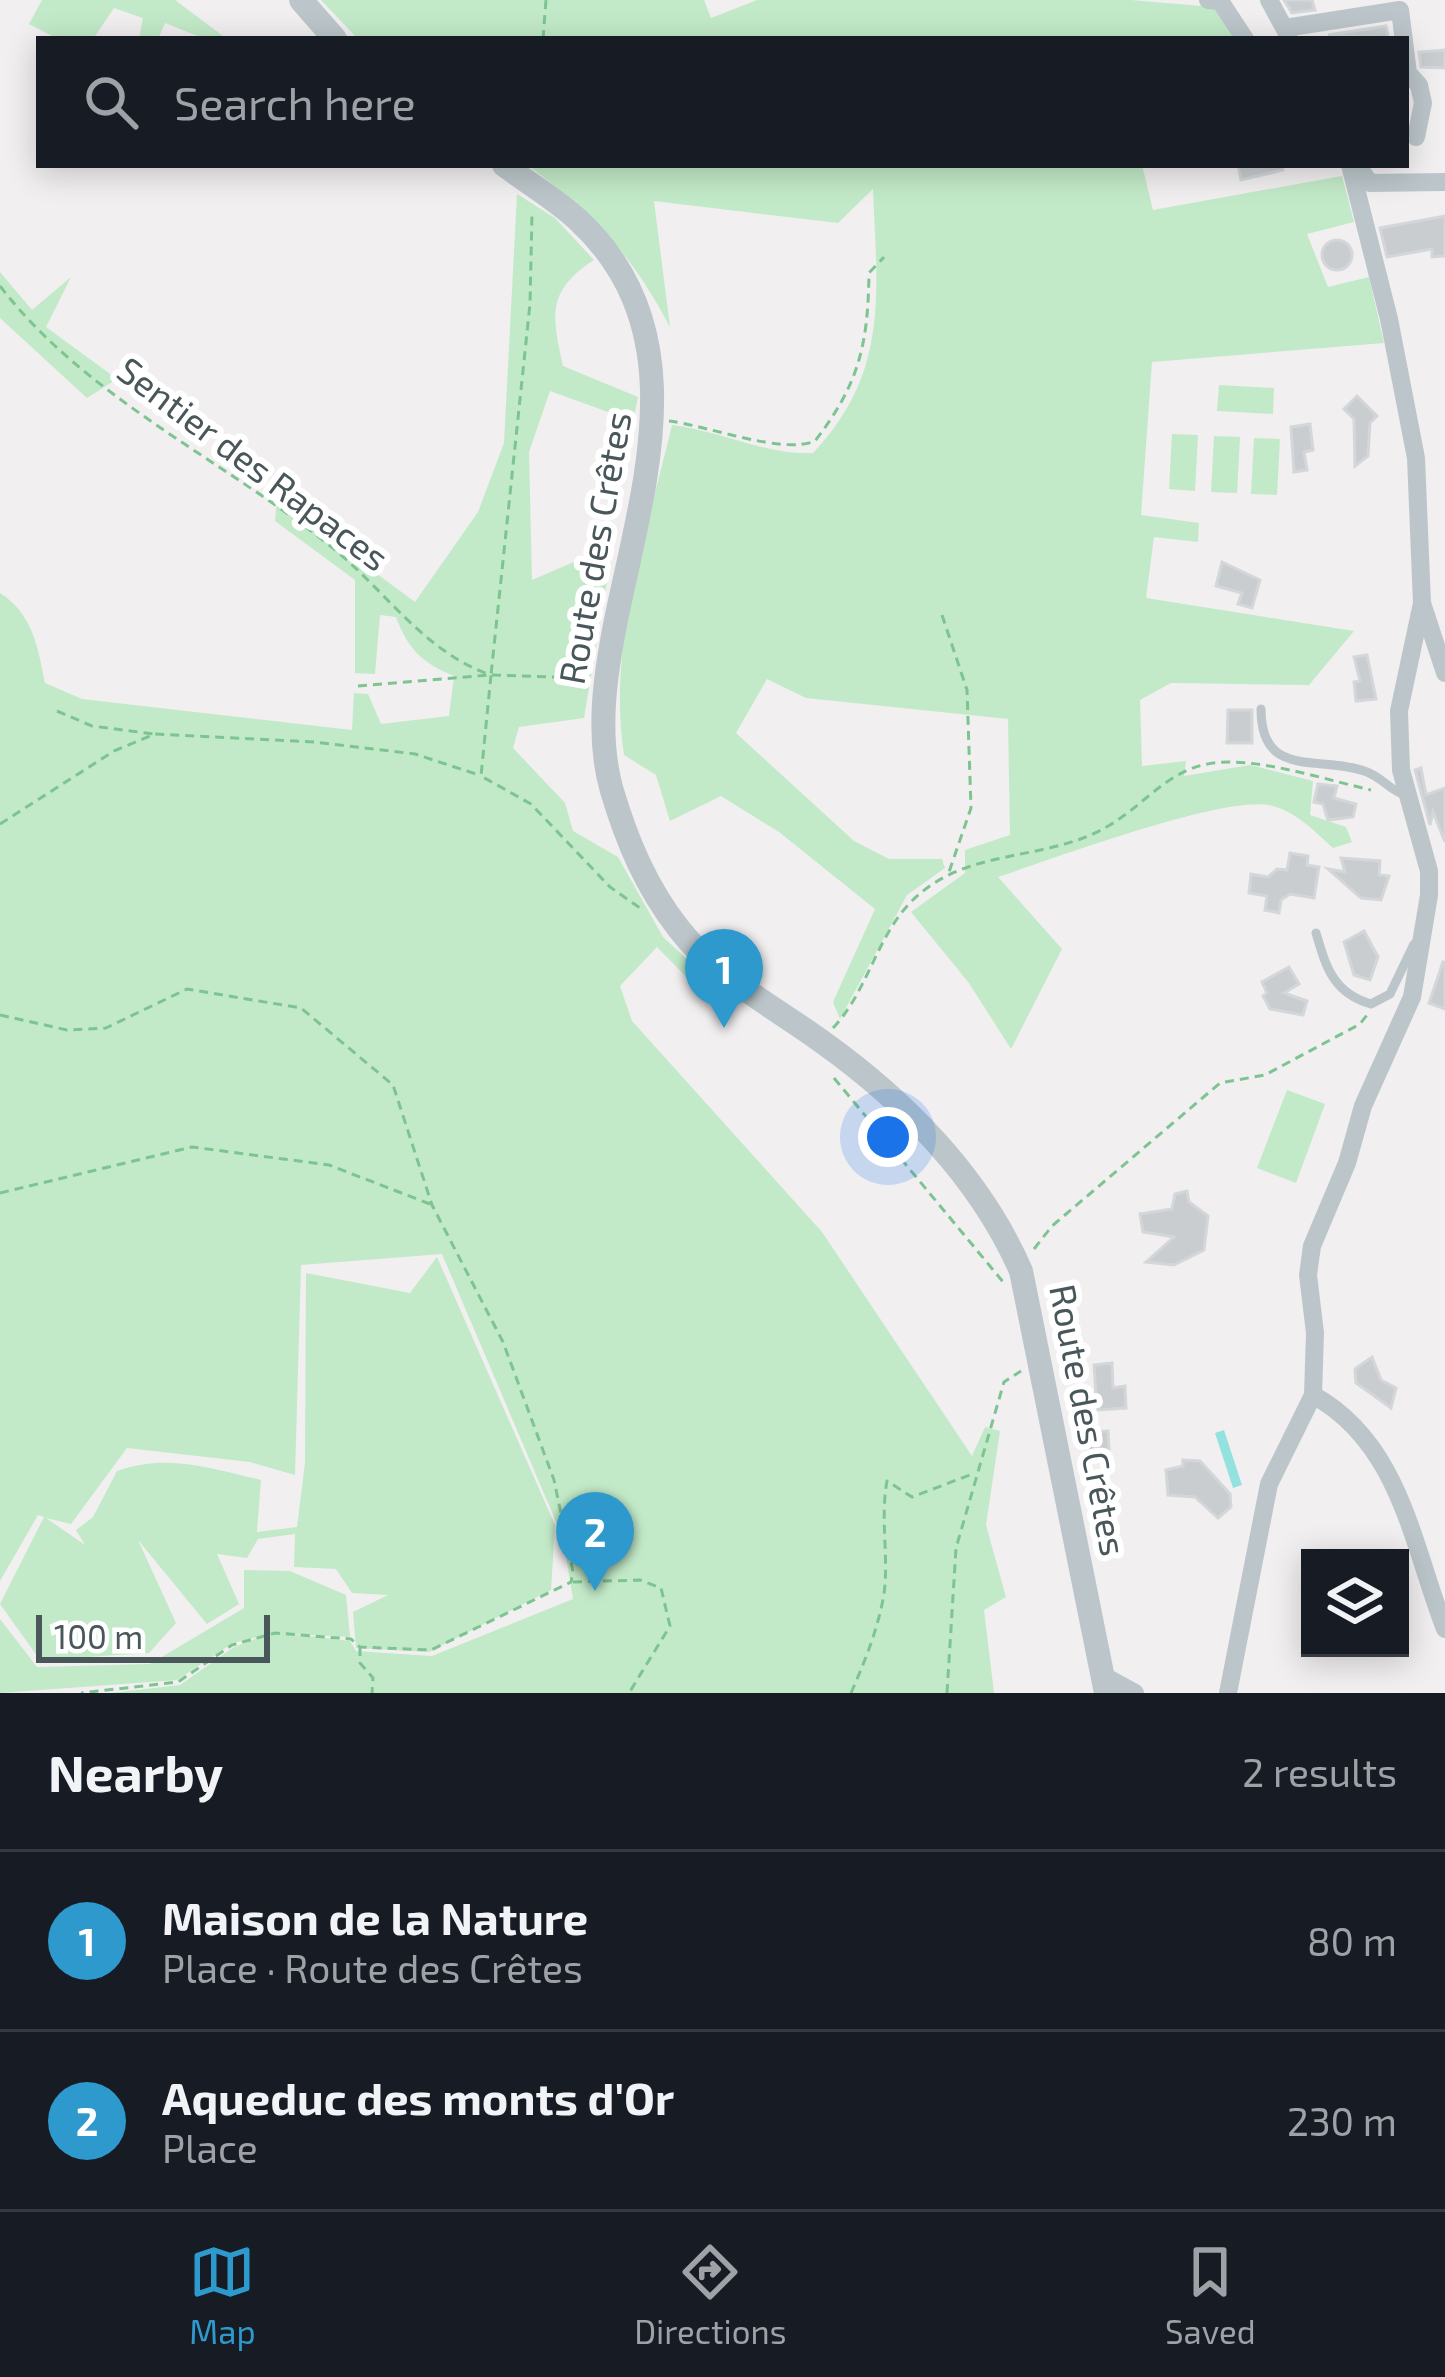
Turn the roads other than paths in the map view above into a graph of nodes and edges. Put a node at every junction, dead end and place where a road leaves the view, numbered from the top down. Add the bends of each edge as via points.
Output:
1 (301, 0) edge
2 (1208, 0) edge
3 (1269, 0) edge
4 (1219, 1) edge
5 (1288, 33) edge
6 (332, 36) edge
7 (1243, 36) edge
8 (1403, 36) edge
9 (1409, 74) edge
10 (1416, 136) dead end
11 (508, 168) edge
12 (1355, 168) edge
13 (1357, 168) edge
14 (1445, 182) edge
15 (1422, 603) junction
16 (1445, 673) edge
17 (1261, 709) dead end
18 (1402, 795) junction
19 (1437, 894) edge
20 (1422, 927) junction
21 (1316, 933) dead end
22 (1313, 1395) junction
23 (1445, 1629) edge
24 (1104, 1684) edge
25 (1135, 1693) edge
26 (1228, 1693) edge

1 - 6 street
2 - 4 street
3 - 5 street
4 - 7 street
5 - 8 street via 1400,10
9 - 10 street via 1423,103
11 - 24 street, Route des Crêtes via 576,219 627,281 652,360 656,418 606,677 607,767 633,856 698,950 896,1101 1004,1231 1023,1281
12 - 15 street via 1416,458
13 - 14 street via 1370,183
15 - 16 street
15 - 18 street via 1399,711
17 - 18 lane via 1268,747 1369,772
18 - 19 street
19 - 20 street
20 - 21 lane via 1390,994 1371,1004 1329,976
20 - 22 street via 1412,997 1312,1246
22 - 23 street via 1360,1430 1388,1465
22 - 26 street via 1269,1484
24 - 25 street

